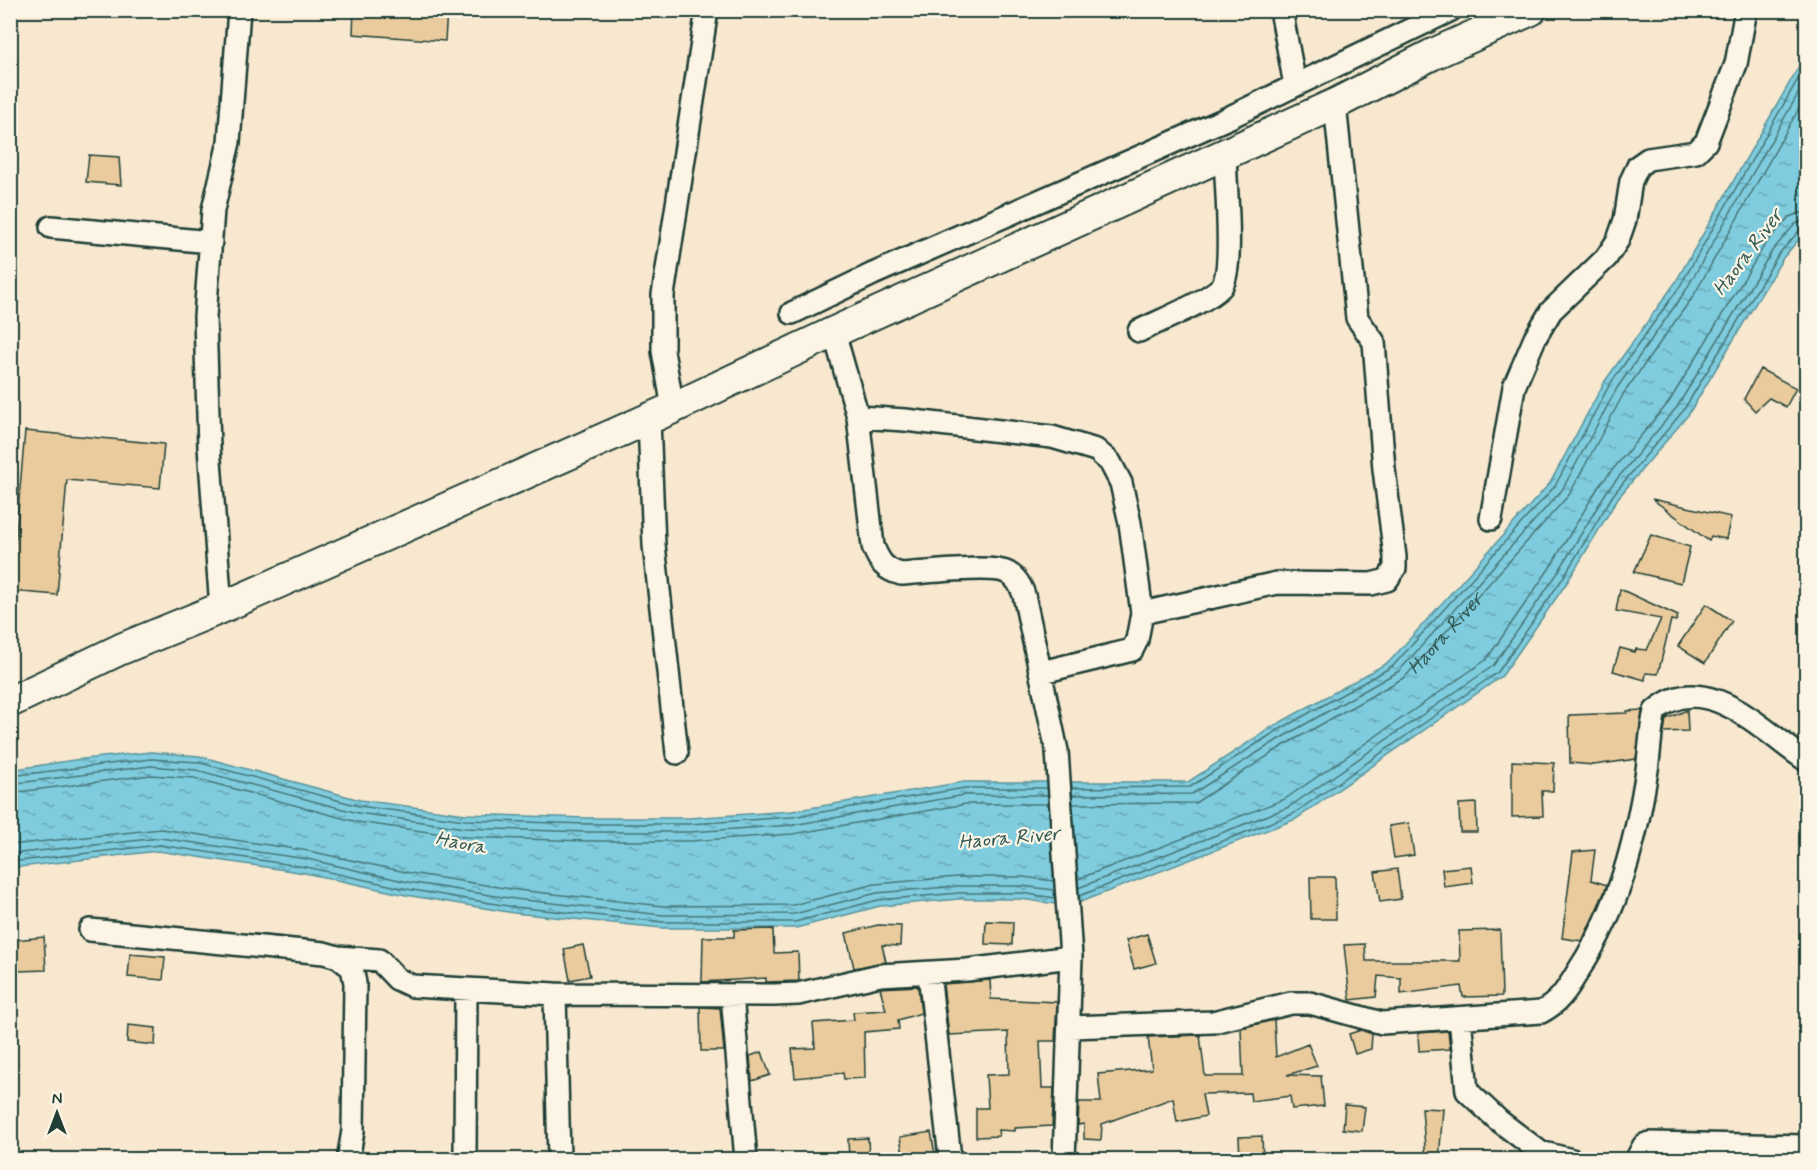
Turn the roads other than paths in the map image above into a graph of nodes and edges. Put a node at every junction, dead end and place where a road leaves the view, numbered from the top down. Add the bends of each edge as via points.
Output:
1 (239, 10) edge
2 (707, 10) edge
3 (1281, 10) edge
4 (1451, 10) edge
5 (1531, 10) edge
6 (1746, 10) edge
7 (1427, 16) edge
8 (1431, 55) junction
9 (1295, 85) junction
10 (1335, 104) junction
11 (1224, 154) junction
12 (51, 227) dead end
13 (211, 242) junction
14 (792, 313) dead end
15 (1139, 331) dead end
16 (834, 332) junction
17 (661, 414) junction
18 (858, 417) junction
19 (1491, 519) dead end
20 (221, 608) junction
21 (1142, 613) junction
22 (1042, 672) junction
23 (10, 702) edge
24 (677, 753) dead end
25 (1806, 760) edge
26 (90, 930) dead end
27 (338, 957) junction
28 (1071, 957) junction
29 (928, 973) junction
30 (466, 989) junction
31 (555, 994) junction
32 (732, 995) junction
33 (1460, 1018) junction
34 (1070, 1027) junction
35 (1806, 1146) edge
36 (1538, 1156) edge
37 (465, 1157) dead end
38 (950, 1158) edge
39 (348, 1160) edge
40 (559, 1160) edge
41 (746, 1160) edge
42 (1064, 1160) edge
43 (1572, 1160) edge
44 (1636, 1160) edge

1 - 13 street via 229,142 219,178
2 - 17 street via 663,294
3 - 9 street
4 - 7 street
5 - 8 main road
6 - 19 street via 1736,64 1702,149 1648,159 1638,166 1618,240 1606,258 1551,311 1535,338 1514,387
7 - 8 street
7 - 9 street
8 - 10 main road
9 - 14 street
10 - 11 main road
10 - 21 street via 1357,318 1374,342 1395,557 1392,576 1371,584 1277,583
11 - 15 street via 1228,264 1224,282 1214,294
11 - 16 main road
12 - 13 street
13 - 20 street via 205,362
16 - 17 main road
16 - 18 street
17 - 20 main road
17 - 24 street via 654,545
18 - 21 street via 1052,437 1096,450 1110,462 1121,483
18 - 22 street via 877,558 890,571 901,574 1006,572 1020,584 1024,595
20 - 23 main road
21 - 22 street via 1132,650
22 - 28 street via 1057,751
25 - 33 street via 1721,702 1680,698 1665,702 1655,711 1652,723 1638,822 1624,881 1596,944 1568,988 1555,1005 1541,1011
26 - 27 street via 293,948
27 - 30 street via 379,960 397,979 412,986
27 - 39 street via 352,968 355,983
28 - 29 street
28 - 34 street
29 - 32 street via 880,975 798,994
29 - 38 street
30 - 31 street
30 - 37 street
31 - 32 street
31 - 40 street
32 - 41 street
33 - 34 street via 1382,1023 1310,1003 1291,1003 1213,1022
33 - 36 street via 1467,1091
34 - 42 street
35 - 44 street via 1649,1143
36 - 43 street

